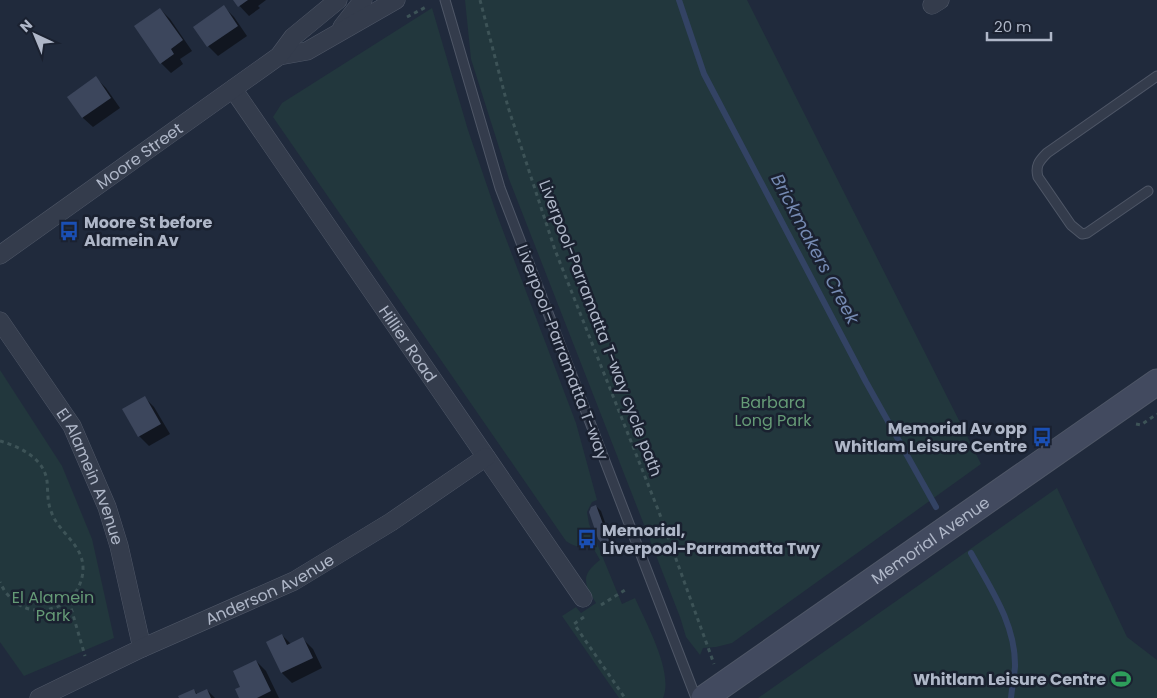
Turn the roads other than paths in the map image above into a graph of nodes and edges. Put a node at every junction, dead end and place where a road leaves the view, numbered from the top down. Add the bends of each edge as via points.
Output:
1 (338, 0) edge
2 (363, 0) edge
3 (396, 0) edge
4 (445, 0) edge
5 (336, 35) junction
6 (279, 56) junction
7 (1157, 76) edge
8 (233, 89) junction
9 (1148, 191) dead end
10 (0, 255) edge
11 (0, 321) edge
12 (1157, 382) edge
13 (486, 457) junction
14 (588, 608) road end
15 (142, 648) junction
16 (39, 698) edge
17 (696, 698) edge
18 (704, 698) edge

1 - 6 street, Moore Street via 293,37
2 - 5 street
3 - 5 street, Moore Street
4 - 17 lane, Liverpool–Parramatta T-way via 500,188
5 - 6 street, Moore Street via 308,51
6 - 8 street, Moore Street
7 - 9 lane via 1047,154 1037,164 1036,170 1072,225 1082,234
8 - 10 street, Moore Street
8 - 13 street, Hillier Road
11 - 15 street, El Alamein Avenue via 72,426 107,506
12 - 18 street, Memorial Avenue
13 - 14 street, Hillier Road
13 - 15 street, Anderson Avenue via 391,522 294,581
15 - 16 street, Anderson Avenue

